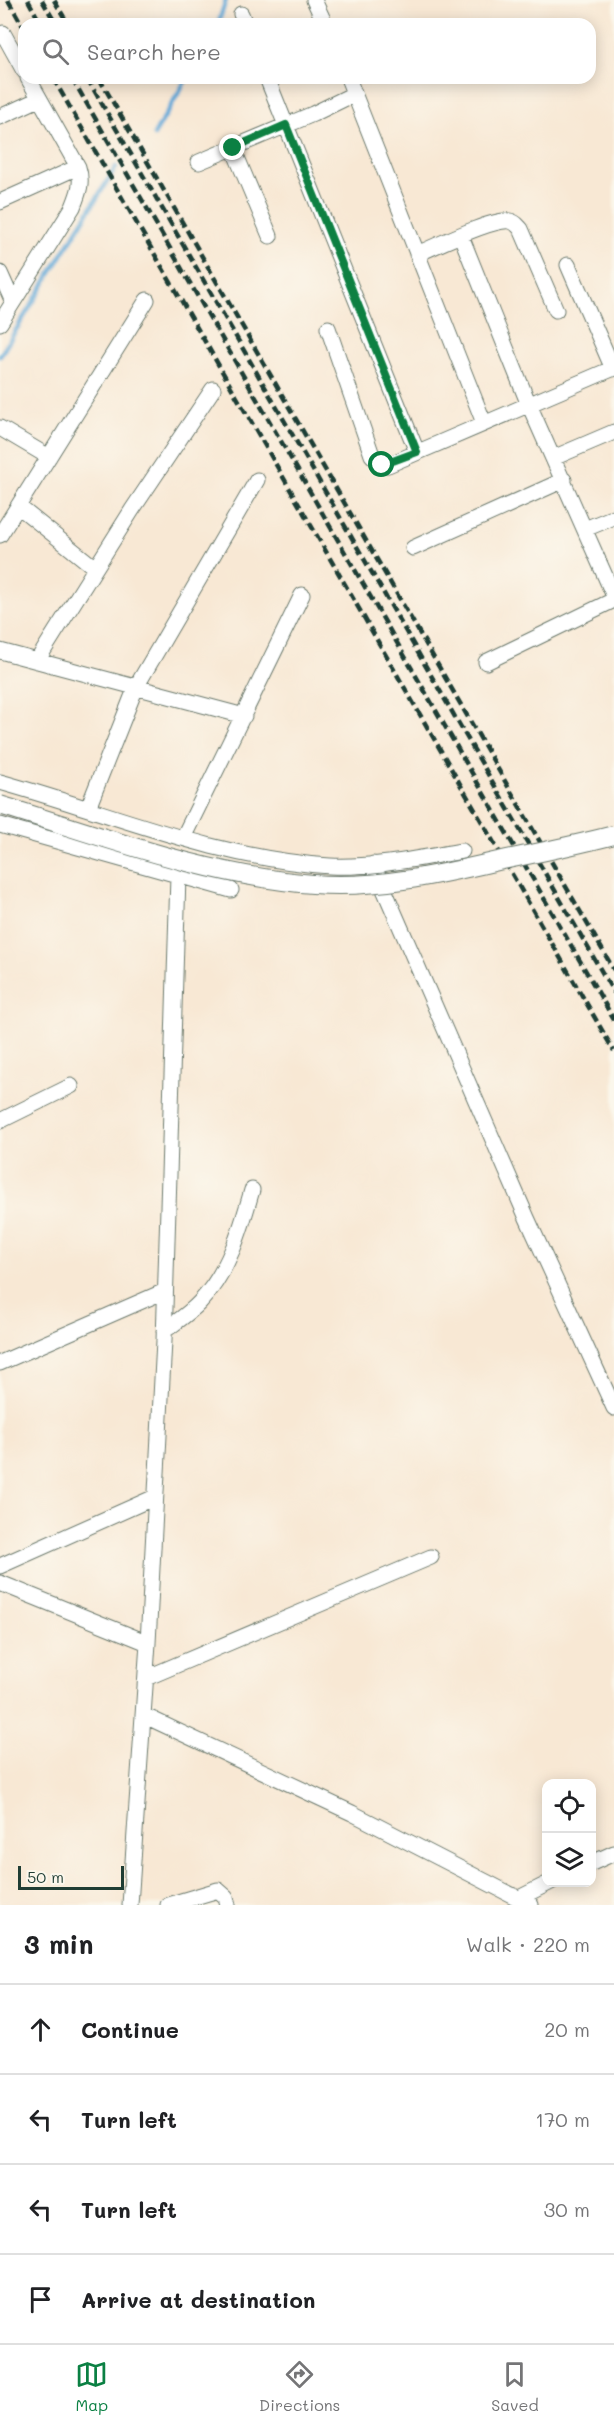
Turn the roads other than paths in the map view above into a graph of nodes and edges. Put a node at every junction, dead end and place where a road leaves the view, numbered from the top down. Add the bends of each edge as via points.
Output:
1 (314, 0) edge
2 (322, 18) edge
3 (1, 32) edge
4 (18, 61) edge
5 (31, 84) edge
6 (269, 84) edge
7 (350, 84) edge
8 (354, 94) junction
9 (39, 99) junction
10 (0, 117) edge
11 (286, 125) junction
12 (233, 148) junction
13 (199, 162) dead end
14 (78, 167) junction
15 (0, 202) edge
16 (460, 236) junction
17 (270, 237) dead end
18 (417, 254) junction
19 (568, 265) dead end
20 (0, 273) edge
21 (147, 300) dead end
22 (13, 302) junction
23 (556, 310) dead end
24 (0, 323) edge
25 (328, 328) dead end
26 (613, 368) edge
27 (213, 389) dead end
28 (529, 404) junction
29 (484, 423) junction
30 (0, 428) edge
31 (614, 432) edge
32 (417, 452) junction
33 (49, 457) junction
34 (553, 458) junction
35 (257, 480) dead end
36 (564, 480) junction
37 (18, 506) junction
38 (614, 517) edge
39 (585, 529) junction
40 (0, 535) edge
41 (414, 548) dead end
42 (95, 568) junction
43 (302, 595) dead end
44 (614, 598) edge
45 (0, 651) edge
46 (37, 661) junction
47 (486, 662) dead end
48 (136, 687) junction
49 (244, 716) junction
50 (0, 782) edge
51 (0, 805) edge
52 (88, 808) junction
53 (0, 825) edge
54 (614, 835) edge
55 (183, 838) junction
56 (462, 851) dead end
57 (373, 864) junction
58 (178, 876) junction
59 (231, 890) dead end
60 (72, 1086) dead end
61 (0, 1120) edge
62 (252, 1190) dead end
63 (165, 1291) junction
64 (164, 1331) junction
65 (0, 1362) edge
66 (614, 1408) edge
67 (155, 1497) junction
68 (431, 1557) dead end
69 (0, 1566) edge
70 (0, 1583) edge
71 (148, 1643) junction
72 (146, 1678) junction
73 (143, 1715) junction
74 (614, 1853) edge
75 (596, 1861) edge
76 (544, 1887) edge
77 (525, 1902) edge
78 (130, 1905) edge
79 (168, 1905) edge
80 (228, 1905) edge

1 - 2 street
3 - 4 street
5 - 9 street
6 - 11 street
7 - 8 street
8 - 11 street
8 - 18 street
9 - 10 street
9 - 14 street
11 - 12 street
11 - 32 street
12 - 13 street
12 - 17 street
14 - 15 street
14 - 22 street via 80,190 73,207
16 - 18 street
16 - 23 street via 493,223 514,222 521,229
16 - 28 street
18 - 29 street
19 - 26 street
20 - 22 street
21 - 33 street
22 - 24 street
25 - 32 street via 374,460 388,465
26 - 28 street
27 - 42 street
28 - 29 street
28 - 34 street
29 - 32 street
30 - 33 street
31 - 34 street
33 - 37 street
34 - 36 street
35 - 48 street
36 - 39 street
36 - 41 street
37 - 40 street
37 - 42 street
38 - 39 street
39 - 44 street
42 - 46 street
43 - 49 street
44 - 47 street
45 - 46 street
46 - 48 street
48 - 49 street
48 - 52 street
49 - 55 street
50 - 52 street
51 - 54 street, bridge via 204,866 315,884 382,884
52 - 55 street
53 - 58 street
55 - 57 street via 264,859 332,866
56 - 57 street
57 - 66 street
58 - 59 street
58 - 63 street
60 - 61 street
62 - 64 street via 239,1235 215,1283 200,1303
63 - 64 street
63 - 65 street
64 - 67 street
67 - 69 street
67 - 71 street
68 - 72 street
70 - 71 street
71 - 72 street
72 - 73 street
73 - 77 street via 352,1813
73 - 78 street
74 - 75 street
76 - 77 street
79 - 80 street via 218,1890

